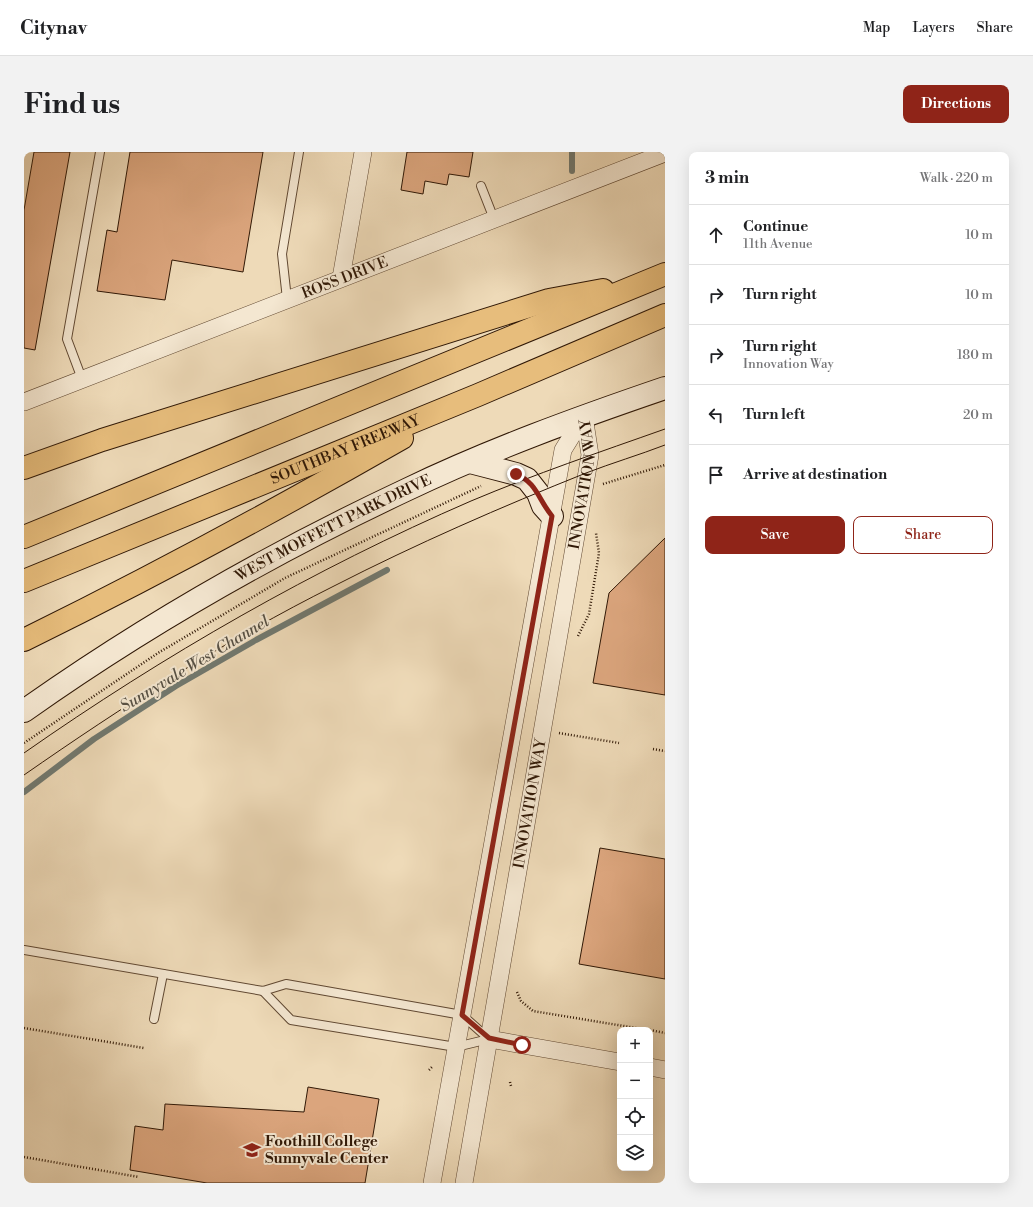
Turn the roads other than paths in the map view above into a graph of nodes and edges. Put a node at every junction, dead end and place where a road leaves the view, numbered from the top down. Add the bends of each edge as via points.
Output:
1 (100, 152) edge
2 (299, 152) edge
3 (363, 152) edge
4 (657, 154) edge
5 (481, 186) dead end
6 (494, 219) junction
7 (665, 274) edge
8 (341, 278) junction
9 (644, 283) junction
10 (287, 299) junction
11 (665, 315) edge
12 (82, 379) junction
13 (665, 388) edge
14 (478, 395) junction
15 (24, 402) edge
16 (584, 416) junction
17 (470, 462) junction
18 (24, 468) edge
19 (552, 516) junction
20 (24, 537) edge
21 (24, 581) edge
22 (24, 640) edge
23 (24, 711) edge
24 (24, 950) edge
25 (163, 974) junction
26 (263, 991) junction
27 (462, 1015) junction
28 (154, 1019) dead end
29 (489, 1038) junction
30 (456, 1048) junction
31 (617, 1061) edge
32 (653, 1068) edge
33 (665, 1070) edge
34 (432, 1183) edge
35 (464, 1183) edge

1 - 12 lane via 67,338
2 - 10 lane via 282,254
3 - 8 street
4 - 6 street, ROSS DRIVE
5 - 6 lane
6 - 8 street, ROSS DRIVE
7 - 9 highway
8 - 10 street, ROSS DRIVE
9 - 18 highway via 549,300 102,440
9 - 20 highway
10 - 12 street, ROSS DRIVE
11 - 14 highway, SOUTHBAY FREEWAY
12 - 15 street, ROSS DRIVE
13 - 16 main road, WEST MOFFETT PARK DRIVE
14 - 21 highway, SOUTHBAY FREEWAY
14 - 22 highway via 292,501
16 - 17 main road, WEST MOFFETT PARK DRIVE
16 - 19 street, INNOVATION WAY via 563,450
16 - 29 street, INNOVATION WAY via 590,455
17 - 19 main road via 527,479
17 - 23 main road, WEST MOFFETT PARK DRIVE via 406,490 227,581 135,636
19 - 27 street, INNOVATION WAY
24 - 25 lane
25 - 26 lane
25 - 28 lane
26 - 27 lane via 286,984
26 - 30 lane via 291,1020
27 - 29 lane
27 - 30 street, INNOVATION WAY
29 - 30 lane
29 - 31 street
29 - 35 street, INNOVATION WAY
30 - 34 street, INNOVATION WAY
32 - 33 street

